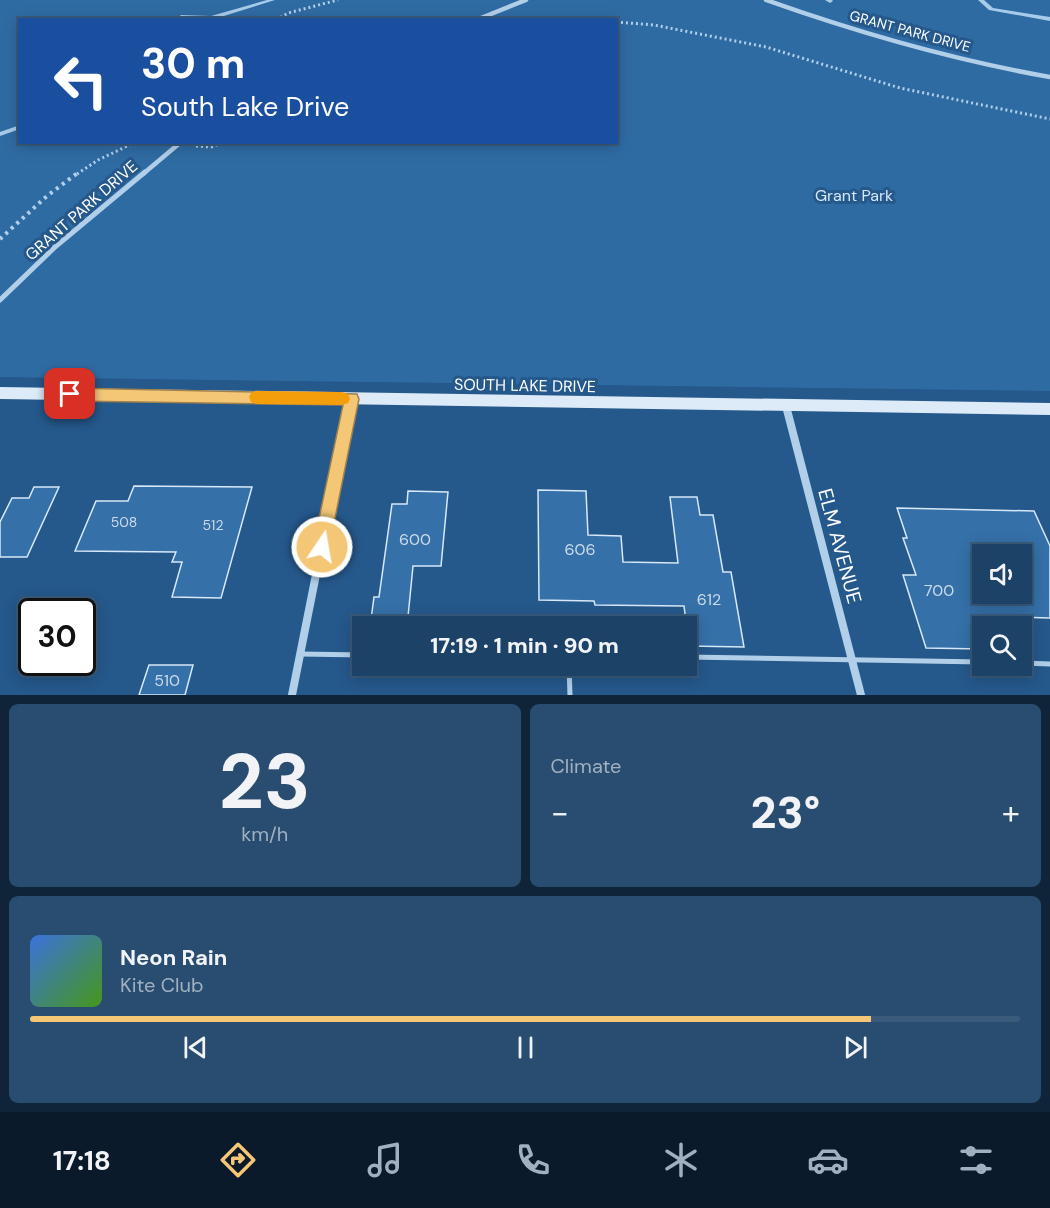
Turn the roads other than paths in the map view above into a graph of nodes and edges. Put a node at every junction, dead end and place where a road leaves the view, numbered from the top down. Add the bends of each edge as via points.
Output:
1 (526, 0) edge
2 (766, 0) edge
3 (481, 18) edge
4 (1050, 77) edge
5 (179, 144) edge
6 (0, 300) edge
7 (0, 393) edge
8 (351, 399) junction
9 (786, 406) junction
10 (1050, 409) edge
11 (300, 654) junction
12 (352, 655) edge
13 (697, 657) edge
14 (852, 658) junction
15 (972, 662) edge
16 (1032, 663) edge
17 (1050, 664) edge
18 (569, 676) edge
19 (292, 695) edge
20 (570, 695) edge
21 (861, 695) edge

1 - 3 street
2 - 4 street, GRANT PARK DRIVE via 862,33
5 - 6 street, GRANT PARK DRIVE via 55,247
7 - 8 street, SOUTH LAKE DRIVE
8 - 9 street, SOUTH LAKE DRIVE
8 - 11 street
9 - 10 street, SOUTH LAKE DRIVE
9 - 14 street, ELM AVENUE
11 - 12 lane
11 - 19 street
13 - 14 lane
14 - 15 lane
14 - 21 street, ELM AVENUE
16 - 17 lane
18 - 20 lane

